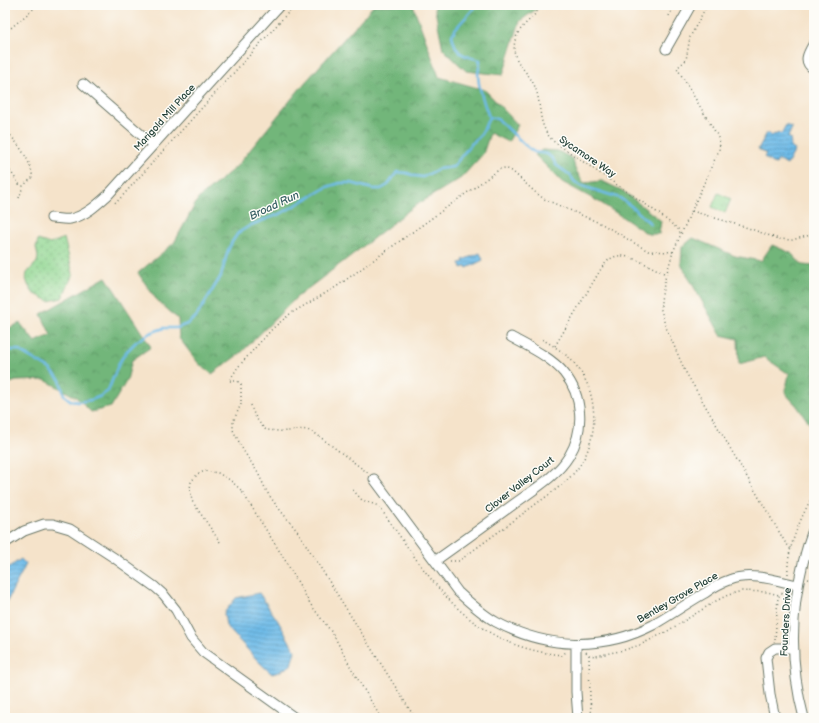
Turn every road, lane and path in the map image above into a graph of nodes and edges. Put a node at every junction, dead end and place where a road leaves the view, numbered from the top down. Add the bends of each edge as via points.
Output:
1 (38, 5) edge
2 (280, 5) edge
3 (295, 5) edge
4 (542, 5) edge
5 (675, 5) edge
6 (691, 5) edge
7 (707, 5) edge
8 (669, 16) dead end
9 (5, 33) edge
10 (814, 43) edge
11 (666, 49) dead end
12 (814, 69) edge
13 (83, 84) dead end
14 (5, 130) edge
15 (153, 145) junction
16 (5, 167) edge
17 (23, 186) junction
18 (108, 195) junction
19 (20, 198) dead end
20 (692, 211) junction
21 (50, 218) dead end
22 (814, 234) edge
23 (681, 235) junction
24 (673, 252) junction
25 (666, 274) junction
26 (511, 337) dead end
27 (540, 338) dead end
28 (554, 346) junction
29 (251, 405) dead end
30 (374, 479) joint
31 (353, 490) dead end
32 (814, 494) edge
33 (814, 528) edge
34 (220, 542) dead end
35 (5, 543) edge
36 (791, 549) junction
37 (438, 564) junction
38 (787, 582) junction
39 (797, 585) junction
40 (779, 595) junction
41 (576, 647) junction
42 (775, 648) junction
43 (793, 648) junction
44 (590, 656) junction
45 (295, 718) edge
46 (381, 718) edge
47 (416, 718) edge
48 (578, 718) edge
49 (592, 718) edge
50 (775, 718) edge
51 (804, 718) edge

1 - 9 path
2 - 15 street, Marigold Mill Place
3 - 18 path via 116,203
4 - 23 path, Sycamore Way via 518,33 514,56 535,85 546,134 658,213 678,229
5 - 8 path
6 - 11 street
7 - 20 path via 690,37 686,60 677,68 720,143
10 - 12 street via 806,61
13 - 15 street
14 - 17 path via 33,173 32,178
15 - 18 street, Marigold Mill Place
16 - 17 path via 18,184
17 - 19 path
18 - 21 street, Marigold Mill Place via 80,216 69,219
20 - 22 path via 779,239 792,240
20 - 23 path
23 - 24 path
24 - 25 path
24 - 47 path via 648,251 602,224 544,199 512,171 500,169 336,287 290,314 273,328 238,367 229,381 241,384 241,404 232,430 243,450 267,492 298,532
25 - 28 path via 627,256 607,261
25 - 36 path via 661,300 665,325 686,371
26 - 37 street, Clover Valley Court via 552,363 564,373 573,387 580,404 575,444 570,455 554,474
27 - 28 path
28 - 37 path via 568,356 578,368 591,396 594,424 592,438 583,461 573,474 548,495 459,561
29 - 30 path via 266,430 308,430
30 - 37 street, Bentley Grove Place
31 - 41 path via 362,500 380,508 442,593 473,622 500,639 532,650 562,655
32 - 36 path
33 - 39 street, Founders Drive
34 - 46 path via 190,495 194,477 206,471 218,473 241,490 311,605 333,634
35 - 45 street via 24,531 44,524 70,529 155,587 170,601 191,638 203,652
36 - 38 path
37 - 41 street, Bentley Grove Place via 458,592 495,621 541,640
38 - 39 street, Bentley Grove Place
38 - 40 path via 786,590
38 - 41 street, Bentley Grove Place via 747,577 728,580 640,631
39 - 43 street, Founders Drive
40 - 42 path
40 - 44 path via 742,591 728,595 647,642 624,650
41 - 44 path
41 - 48 street
42 - 43 street
42 - 50 street via 766,658
43 - 51 street, Founders Drive
44 - 49 path

